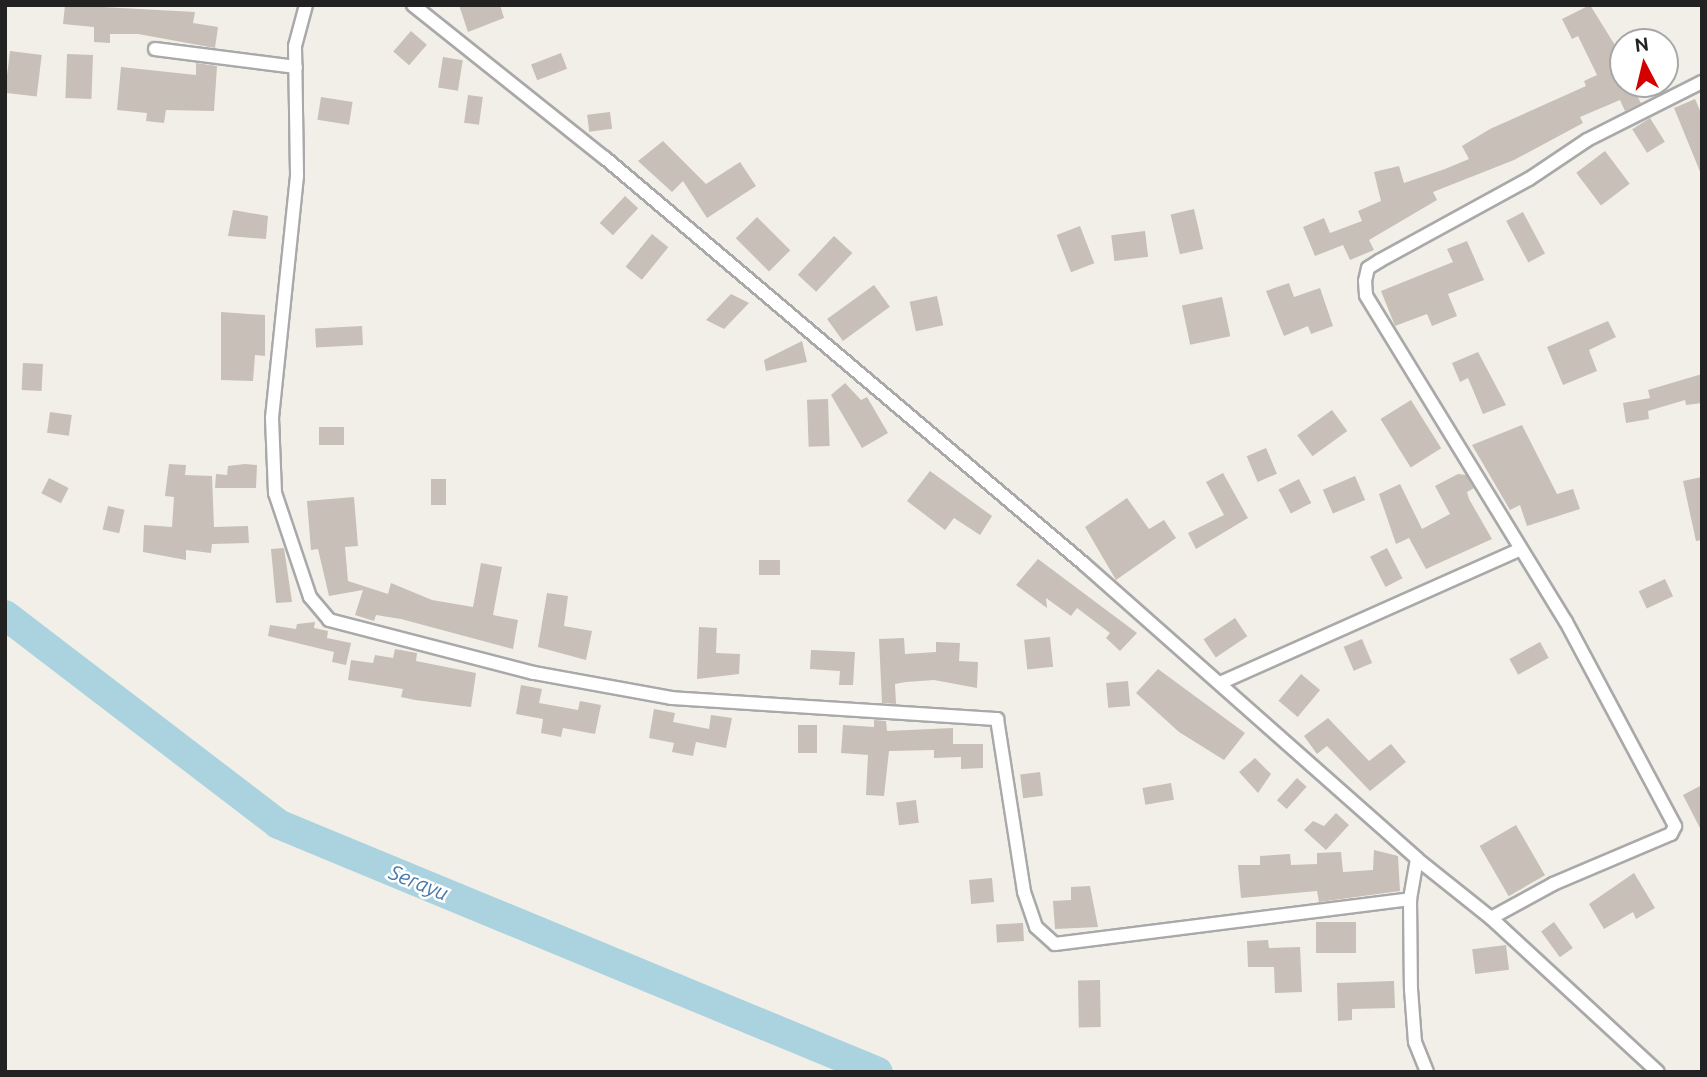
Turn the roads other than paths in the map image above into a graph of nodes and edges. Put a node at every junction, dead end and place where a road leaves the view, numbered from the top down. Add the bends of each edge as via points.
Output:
1 (306, 5) edge
2 (413, 5) edge
3 (155, 49) dead end
4 (296, 68) junction
5 (1702, 82) edge
6 (1519, 550) junction
7 (1220, 683) junction
8 (1418, 859) junction
9 (1410, 899) junction
10 (1491, 918) junction
11 (1427, 1072) edge
12 (1658, 1072) edge

1 - 4 street via 295,47
2 - 7 street via 605,158
3 - 4 street
4 - 9 street via 297,176 272,418 275,493 310,597 329,620 534,673 671,698 997,719 1024,892 1036,927 1055,944
5 - 6 street via 1587,140 1529,179 1368,268 1366,295
6 - 7 street
6 - 10 street via 1566,622 1675,826 1671,834 1553,884
7 - 8 street
8 - 9 street
8 - 10 street
9 - 11 street via 1415,1042
10 - 12 street

